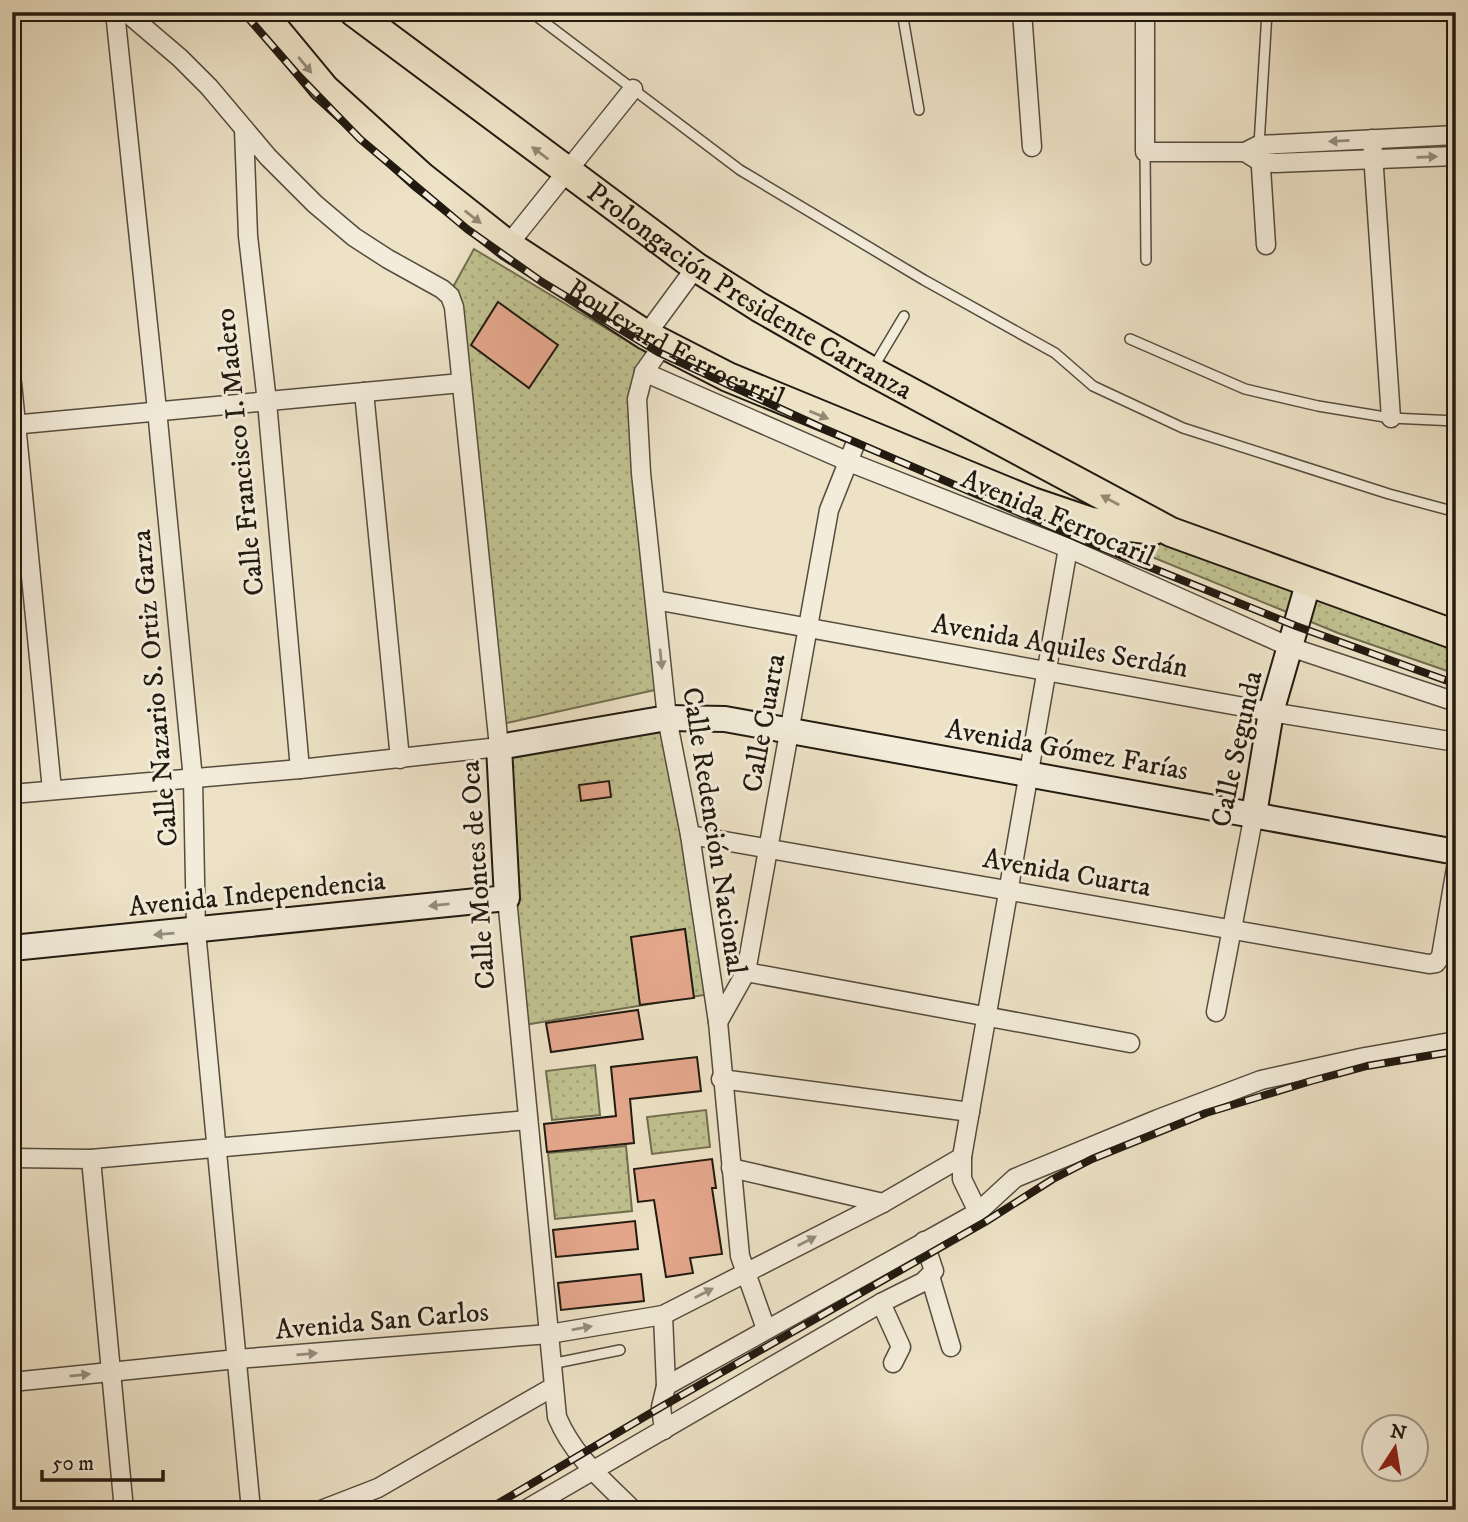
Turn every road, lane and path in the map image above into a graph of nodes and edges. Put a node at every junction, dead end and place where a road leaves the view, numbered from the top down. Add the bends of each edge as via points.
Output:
1 (115, 12) edge
2 (125, 12) edge
3 (261, 12) edge
4 (354, 12) edge
5 (531, 12) edge
6 (902, 12) edge
7 (1022, 12) edge
8 (1145, 12) edge
9 (1267, 12) edge
10 (633, 89) junction
11 (919, 110) dead end
12 (244, 129) junction
13 (1456, 135) edge
14 (1372, 139) junction
15 (1032, 147) dead end
16 (1145, 152) junction
17 (1255, 153) junction
18 (1456, 156) edge
19 (1373, 159) junction
20 (566, 172) junction
21 (508, 245) junction
22 (1266, 245) dead end
23 (1146, 260) dead end
24 (696, 267) junction
25 (904, 316) dead end
26 (655, 340) junction
27 (1130, 340) dead end
28 (871, 371) junction
29 (644, 372) junction
30 (12, 383) edge
31 (461, 383) junction
32 (364, 392) junction
33 (267, 402) junction
34 (157, 410) junction
35 (1391, 418) junction
36 (1456, 421) edge
37 (14, 425) edge
38 (860, 432) junction
39 (849, 462) junction
40 (1456, 512) edge
41 (1171, 532) junction
42 (1068, 548) junction
43 (1308, 584) junction
44 (655, 600) junction
45 (808, 627) junction
46 (1456, 635) edge
47 (1290, 647) junction
48 (1047, 669) junction
49 (1456, 702) edge
50 (1271, 712) junction
51 (667, 718) junction
52 (789, 730) junction
53 (1456, 742) edge
54 (499, 747) junction
55 (400, 760) junction
56 (300, 769) junction
57 (1029, 774) junction
58 (193, 779) junction
59 (52, 790) junction
60 (12, 794) edge
61 (1254, 814) junction
62 (690, 835) junction
63 (768, 848) junction
64 (1456, 852) edge
65 (1456, 868) edge
66 (1009, 890) junction
67 (507, 898) junction
68 (1232, 928) junction
69 (196, 931) junction
70 (12, 948) edge
71 (746, 972) junction
72 (1216, 1012) dead end
73 (987, 1017) junction
74 (718, 1022) junction
75 (1456, 1041) edge
76 (1130, 1043) dead end
77 (721, 1079) junction
78 (970, 1112) junction
79 (528, 1120) junction
80 (216, 1146) junction
81 (962, 1157) junction
82 (12, 1158) edge
83 (91, 1158) junction
84 (731, 1168) junction
85 (883, 1203) junction
86 (978, 1212) junction
87 (924, 1241) junction
88 (746, 1272) junction
89 (930, 1276) junction
90 (881, 1303) junction
91 (663, 1315) junction
92 (766, 1328) junction
93 (549, 1334) junction
94 (951, 1347) dead end
95 (620, 1350) dead end
96 (237, 1359) junction
97 (893, 1363) dead end
98 (551, 1364) junction
99 (111, 1372) junction
100 (12, 1382) edge
101 (666, 1386) junction
102 (553, 1387) junction
103 (664, 1430) junction
104 (594, 1471) junction
105 (124, 1510) edge
106 (251, 1510) edge
107 (321, 1510) edge
108 (525, 1510) edge
109 (633, 1510) edge

1 - 34 street, Calle Nazario S. Ortiz Garza
2 - 12 street via 180,58
3 -> 21 main road, Boulevard Ferrocarril via 324,88 422,177
20 -> 4 main road, Prolongación Presidente Carranza
5 - 10 lane
6 - 11 lane
7 - 15 street
8 - 16 street
9 - 17 lane
10 - 20 street
10 - 40 lane via 740,170 924,281 1055,353 1093,386 1183,428
12 - 31 street, Calle Montes de Oca via 293,184 354,237 450,296
12 - 33 street, Calle Francisco I. Madero via 248,236
13 - 14 street
14 -> 17 street
14 - 19 street
16 - 17 street
16 - 23 lane
17 - 19 street
17 - 22 street
19 -> 18 street
19 - 35 street
20 - 21 street
20 - 24 main road, Prolongación Presidente Carranza
21 - 26 main road, Boulevard Ferrocarril
24 - 26 street, Calle Redención Nacional
24 - 28 main road, Prolongación Presidente Carranza
25 - 28 lane
26 - 29 street, Calle Redención Nacional
26 -> 38 main road, Boulevard Ferrocarril via 728,377
27 - 35 lane via 1245,389
41 -> 28 main road, Prolongación Presidente Carranza
29 - 39 street, Avenida Ferrocaril
29 - 44 street, Calle Redención Nacional via 638,399 639,435
30 - 37 street
31 - 32 street
31 - 54 street, Calle Montes de Oca
32 - 33 street
32 - 55 street
33 - 34 street
33 - 56 street, Calle Francisco I. Madero
34 - 37 street
34 - 58 street, Calle Nazario S. Ortiz Garza
35 - 36 lane
37 - 59 street
38 - 39 street, Calle Cuarta
38 - 41 main road, Boulevard Ferrocarril via 1079,519
39 - 42 street, Avenida Ferrocaril
39 - 45 street, Calle Cuarta via 829,510
41 - 43 main road
42 - 47 street, Avenida Ferrocaril
42 - 48 street
43 - 46 main road
43 - 47 main road, Calle Segunda
44 - 45 street, Avenida Aquiles Serdán
44 -> 51 street, Calle Redención Nacional
45 - 48 street, Avenida Aquiles Serdán
45 - 52 street, Calle Cuarta
47 - 49 street, Avenida Ferrocaril
47 - 50 main road, Calle Segunda
48 - 50 street, Avenida Aquiles Serdán
48 - 57 street
50 - 53 street, Avenida Aquiles Serdán
50 - 61 main road, Calle Segunda
51 - 52 main road, Avenida Gómez Farías via 725,719
51 - 54 main road
51 - 62 street, Calle Redención Nacional
52 - 57 main road, Avenida Gómez Farías
52 - 63 street, Calle Cuarta
54 - 55 street
54 - 67 main road, Calle Montes de Oca
55 - 56 street
56 - 58 street
57 - 61 main road, Avenida Gómez Farías
57 - 66 street
58 - 59 street
58 - 69 street, Calle Nazario S. Ortiz Garza
59 - 60 street
61 - 64 main road, Avenida Gómez Farías
61 - 68 street, Calle Segunda
62 - 63 street, Avenida Cuarta
62 - 74 street, Calle Redención Nacional
63 - 66 street, Avenida Cuarta
63 - 71 street, Calle Cuarta
65 - 68 street, Avenida Cuarta via 1436,963
66 - 68 street, Avenida Cuarta
66 - 73 street
67 -> 69 main road, Avenida Independencia
67 - 79 street, Calle Montes de Oca
68 - 72 street, Calle Segunda
69 -> 70 main road, Avenida Independencia
69 - 80 street, Calle Nazario S. Ortiz Garza
71 - 73 street
71 - 74 street, Calle Cuarta
73 - 76 street
73 - 78 street
74 - 77 street, Calle Redención Nacional
75 - 86 street via 1261,1080 1015,1178
77 - 78 street
77 - 84 street, Calle Redención Nacional
78 - 81 street
79 - 80 street
79 - 93 street, Calle Montes de Oca
80 - 83 street
80 - 96 street, Calle Nazario S. Ortiz Garza
81 - 85 street, Avenida San Carlos
81 - 86 street via 962,1179
82 - 83 street
83 - 99 street
84 - 85 street
84 - 88 street, Calle Redención Nacional via 740,1256
88 -> 85 street, Avenida San Carlos
86 - 87 street
87 - 89 street via 934,1270
87 - 92 street
91 -> 88 street, Avenida San Carlos
88 - 92 street, Calle Redención Nacional
89 - 90 street
89 - 94 street
90 - 97 street via 901,1347
90 - 103 street
93 -> 91 street, Avenida San Carlos
91 - 101 street
92 - 101 street
96 -> 93 street, Avenida San Carlos
93 - 98 street, Calle Montes de Oca
95 - 98 lane
96 - 99 street, Avenida San Carlos
96 - 106 street, Calle Nazario S. Ortiz Garza
98 - 102 street, Calle Montes de Oca
100 -> 99 street, Avenida San Carlos
99 - 105 street
101 - 103 street via 661,1407
102 - 104 street, Calle Montes de Oca via 556,1417 566,1440
102 - 107 street via 378,1488
103 - 104 street
104 - 108 street
104 - 109 street, Calle Montes de Oca

